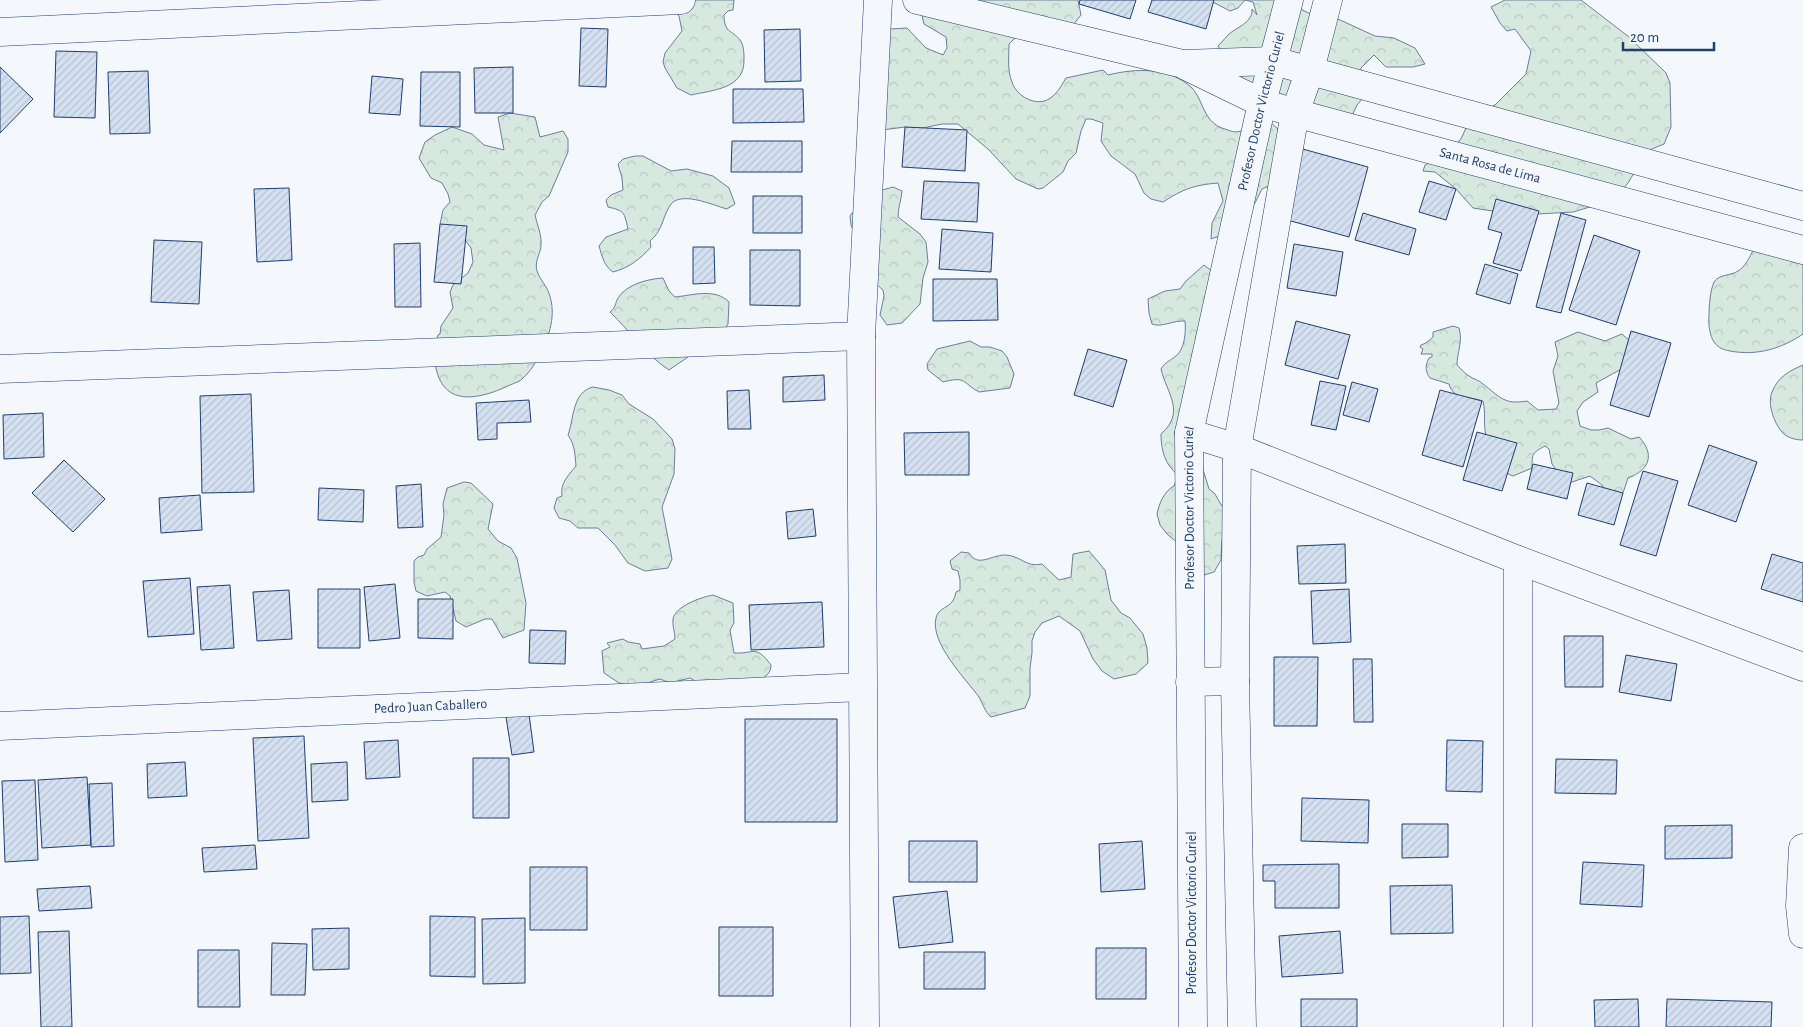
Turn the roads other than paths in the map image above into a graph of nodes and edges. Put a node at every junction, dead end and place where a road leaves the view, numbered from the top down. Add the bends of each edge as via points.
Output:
1 (681, 0) edge
2 (878, 0) edge
3 (917, 0) edge
4 (1290, 0) edge
5 (1328, 0) edge
6 (0, 32) edge
7 (1274, 61) junction
8 (1183, 64) junction
9 (1310, 70) junction
10 (1262, 103) junction
11 (1295, 113) junction
12 (1803, 206) edge
13 (1803, 250) edge
14 (861, 336) junction
15 (0, 369) edge
16 (1189, 433) junction
17 (1237, 448) junction
18 (1518, 560) junction
19 (1803, 667) edge
20 (1235, 681) junction
21 (1190, 682) junction
22 (862, 688) junction
23 (0, 726) edge
24 (1803, 848) edge
25 (1803, 934) edge
26 (864, 1027) edge
27 (1192, 1027) edge
28 (1242, 1027) edge
29 (1518, 1027) edge

1 - 6 street
2 - 14 street
3 - 8 street
4 - 7 street, Profesor Doctor Victorio Curiel
5 - 9 street
7 - 8 street
7 - 9 street
7 - 10 street, Profesor Doctor Victorio Curiel
8 - 10 street, Santa Rosa de Lima
9 - 11 street
9 - 12 street
10 - 11 street, Santa Rosa de Lima
10 - 16 street, Profesor Doctor Victorio Curiel
11 - 13 street, Santa Rosa de Lima
11 - 17 street
14 - 15 street
14 - 22 street
16 - 17 street
16 - 21 street, Profesor Doctor Victorio Curiel
17 - 18 street
17 - 20 street
18 - 19 street
18 - 29 street
20 - 21 street
20 - 28 street
21 - 27 street, Profesor Doctor Victorio Curiel
22 - 23 street, Pedro Juan Caballero
22 - 26 street
24 - 25 street via 1800,906

